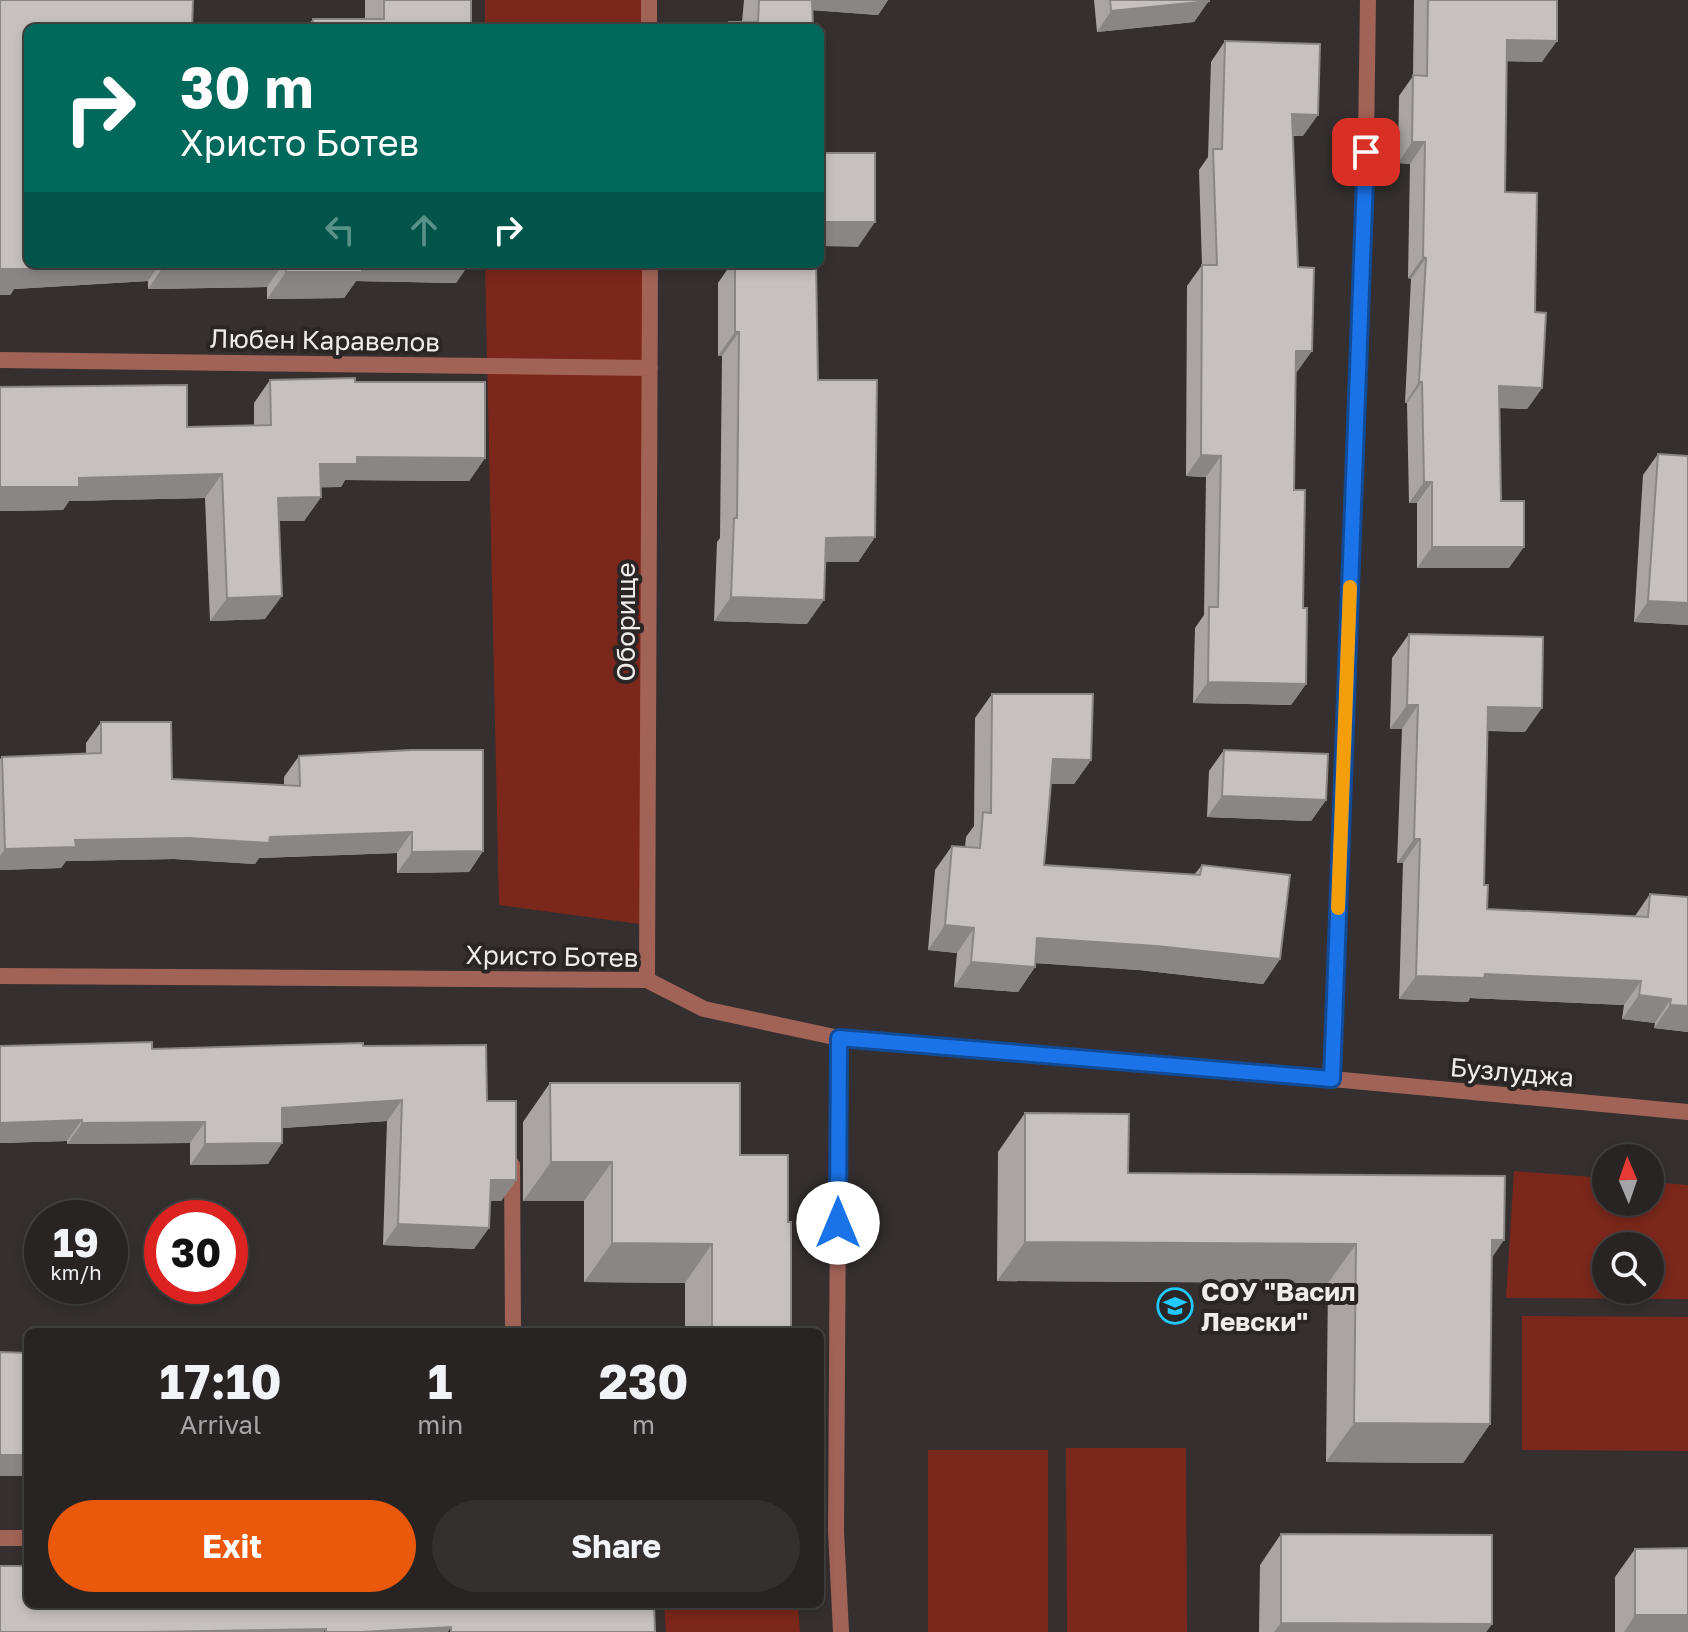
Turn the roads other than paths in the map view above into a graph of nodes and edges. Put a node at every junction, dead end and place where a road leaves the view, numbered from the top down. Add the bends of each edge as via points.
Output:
1 (649, 0) edge
2 (1368, 0) edge
3 (649, 24) edge
4 (650, 268) edge
5 (0, 360) edge
6 (650, 368) junction
7 (0, 976) edge
8 (647, 980) junction
9 (839, 1038) junction
10 (1332, 1079) junction
11 (1688, 1112) edge
12 (512, 1149) edge
13 (513, 1328) edge
14 (828, 1532) edge
15 (0, 1538) edge
16 (24, 1538) edge
17 (841, 1632) edge

1 - 3 street
2 - 10 street via 1365,212
4 - 6 street, Оборище
5 - 6 street, Любен Каравелов
6 - 8 street, Оборище
7 - 8 street, Христо Ботев
8 - 9 street, Христо Ботев via 704,1009
9 - 10 street, Христо Ботев
9 - 14 street
10 - 11 street, Бузлуджа
12 - 13 street
14 - 17 street
15 - 16 street

